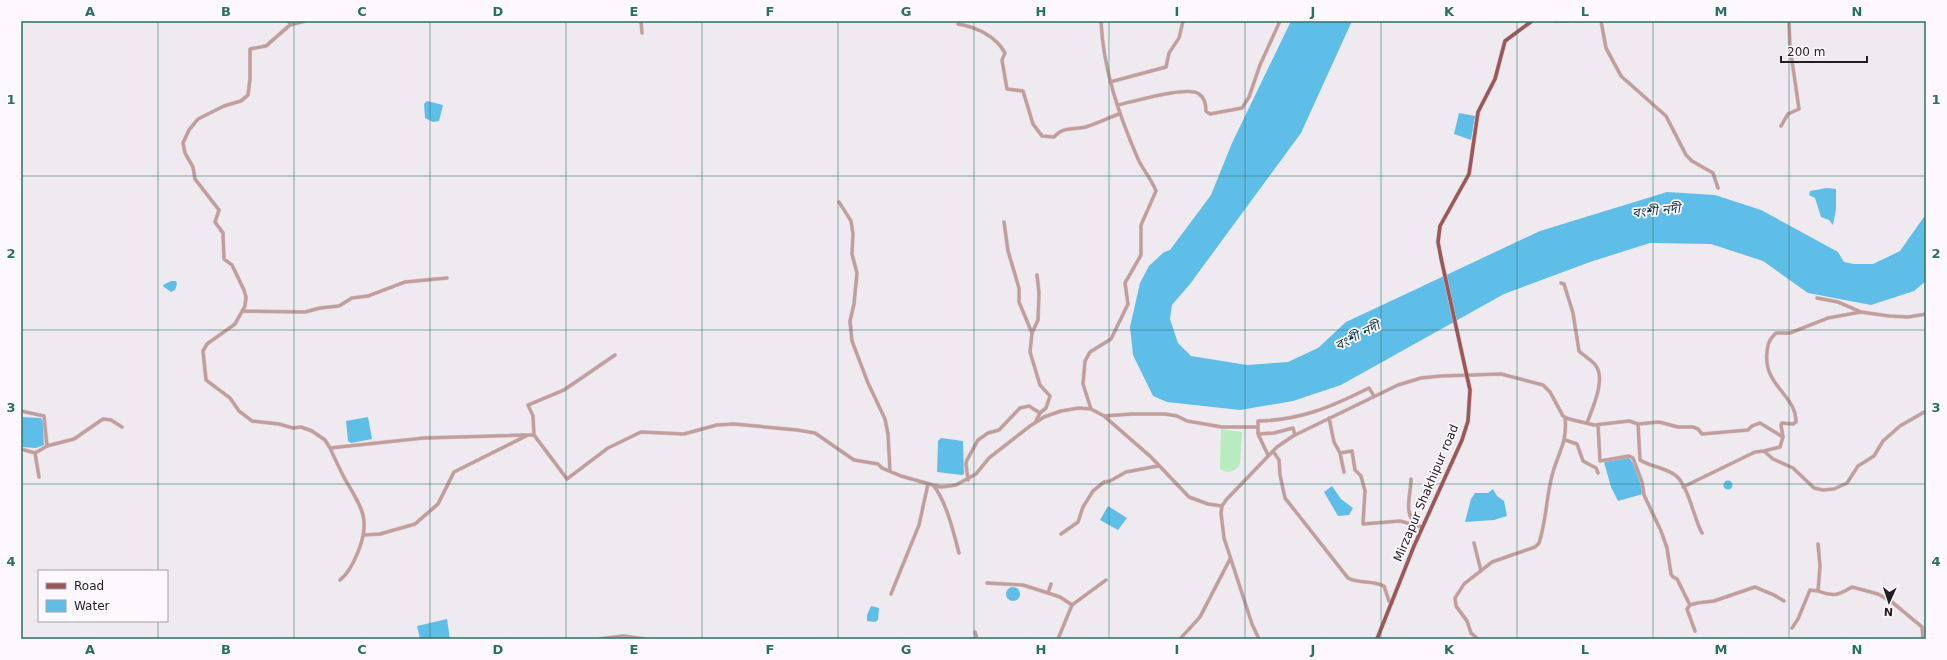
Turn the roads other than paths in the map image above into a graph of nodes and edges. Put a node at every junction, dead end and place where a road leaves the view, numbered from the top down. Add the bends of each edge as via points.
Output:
1 (305, 21) edge
2 (641, 21) edge
3 (1101, 21) edge
4 (1183, 21) edge
5 (1280, 21) edge
6 (1532, 21) edge
7 (1555, 21) edge
8 (1568, 21) edge
9 (1576, 21) edge
10 (1582, 21) edge
11 (1601, 21) edge
12 (1789, 21) edge
13 (290, 23) edge
14 (958, 24) dead end
15 (642, 33) dead end
16 (1110, 82) junction
17 (1117, 105) junction
18 (1119, 114) junction
19 (1781, 126) dead end
20 (1718, 188) dead end
21 (839, 202) dead end
22 (1004, 222) dead end
23 (1037, 276) dead end
24 (447, 278) dead end
25 (1561, 283) dead end
26 (1817, 298) dead end
27 (243, 310) junction
28 (1861, 312) junction
29 (1926, 314) edge
30 (1032, 333) junction
31 (615, 355) dead end
32 (1466, 376) junction
33 (1374, 396) junction
34 (1091, 409) junction
35 (21, 411) edge
36 (1926, 411) edge
37 (1040, 413) junction
38 (1104, 416) junction
39 (1565, 417) junction
40 (1329, 418) junction
41 (1036, 422) junction
42 (1587, 423) junction
43 (1638, 424) junction
44 (1598, 425) junction
45 (1258, 426) junction
46 (122, 427) dead end
47 (1258, 434) junction
48 (528, 435) junction
49 (534, 435) junction
50 (1295, 435) junction
51 (1783, 437) junction
52 (1565, 440) junction
53 (47, 446) junction
54 (330, 448) junction
55 (21, 449) edge
56 (1273, 450) junction
57 (1764, 451) junction
58 (35, 453) junction
59 (1340, 453) junction
60 (1268, 455) junction
61 (1158, 466) junction
62 (890, 472) junction
63 (1344, 472) dead end
64 (1598, 473) dead end
65 (39, 477) dead end
66 (1411, 479) dead end
67 (968, 480) junction
68 (928, 484) junction
69 (933, 485) junction
70 (1683, 487) junction
71 (1222, 506) junction
72 (1418, 525) junction
73 (1422, 527) junction
74 (1702, 533) dead end
75 (1062, 534) dead end
76 (364, 535) junction
77 (1474, 543) dead end
78 (1818, 544) dead end
79 (959, 553) dead end
80 (1230, 559) junction
81 (1481, 571) junction
82 (340, 580) dead end
83 (1106, 580) dead end
84 (987, 583) dead end
85 (1051, 584) dead end
86 (1818, 591) junction
87 (1048, 593) junction
88 (891, 594) dead end
89 (1784, 601) dead end
90 (1392, 603) junction
91 (1072, 605) junction
92 (1690, 605) junction
93 (1792, 628) dead end
94 (975, 632) dead end
95 (1695, 632) dead end
96 (600, 639) edge
97 (645, 639) edge
98 (977, 639) edge
99 (1058, 639) edge
100 (1180, 639) edge
101 (1259, 639) edge
102 (1377, 639) edge
103 (1478, 639) edge
104 (1923, 639) edge

1 - 13 street
2 - 15 street
3 - 16 street via 1102,48
4 - 16 street via 1179,38 1168,56 1166,67
5 - 17 street via 1249,97 1242,108 1210,114 1206,111 1202,96 1193,91
6 - 32 main road, Mirzapur Shakhipur road via 1505,41 1495,79 1478,112 1469,174 1440,226 1438,242
7 - 8 street
9 - 10 street
11 - 20 street via 1610,59 1621,76 1666,116 1686,155 1713,173
12 - 19 street via 1799,109 1788,114
13 - 27 street via 266,46 250,49 249,90 245,98 198,119 183,143 194,167 195,179 219,210 215,222 222,233 224,259 232,265 246,297
14 - 18 street via 973,26 989,35 1003,48 1005,53 1002,60 1007,89 1023,91 1033,124 1042,136 1054,137 1067,128 1085,127
16 - 17 street
17 - 18 street
18 - 34 street via 1138,160 1156,194 1141,225 1141,255 1125,283 1128,304 1111,339 1090,352 1085,361 1083,384
21 - 62 street via 851,221 852,254 857,273 850,321 852,341 885,419
22 - 30 street via 1008,251 1018,284 1019,302
23 - 30 street via 1038,320
24 - 27 street via 405,282 368,296 352,298 339,306 305,312
25 - 42 street via 1564,284 1573,313 1579,351 1596,365 1598,371 1598,391
26 - 28 street via 1838,302
27 - 54 street via 235,324 207,344 203,352 206,380 230,398 239,411 252,421 301,427 325,440
28 - 29 street via 1908,317
28 - 51 street via 1828,318 1790,334 1776,334 1768,341 1766,364 1776,386 1790,401 1796,413 1796,422 1781,424
30 - 37 street via 1030,352 1036,376 1043,390 1050,396 1046,408
31 - 49 street via 564,390 528,405 533,416
32 - 33 street via 1421,378
32 - 39 street via 1501,374 1537,382 1550,392 1556,406
32 - 73 main road, Mirzapur Shakhipur road via 1470,390 1468,421 1462,440
33 - 40 street
33 - 45 street via 1369,388 1332,406 1283,419 1258,421
34 - 38 street
34 - 41 street via 1061,411
35 - 53 street via 44,416
36 - 57 street via 1900,426 1884,441 1874,456 1858,466 1847,483 1834,489 1814,488 1793,468
37 - 41 street
37 - 67 street via 1029,406 1020,408 999,430 988,433 978,440 966,464
38 - 45 street via 1165,414 1222,427
38 - 61 street
39 - 42 street
39 - 52 street
40 - 50 street
40 - 59 street via 1334,442
41 - 67 street via 999,450
42 - 44 street
43 - 44 street via 1629,421
43 - 51 street via 1659,422 1698,429 1702,434 1709,434 1748,430 1760,423
43 - 70 street via 1640,460 1674,474 1680,479
44 - 92 street via 1600,462 1629,456 1633,458 1644,495 1664,539 1671,574 1677,579
45 - 47 street
46 - 53 street via 111,420 103,419 74,439
47 - 50 street via 1293,428
47 - 60 street
48 - 49 street
48 - 54 street via 424,438
48 - 76 street via 454,472 438,504 415,524 380,534
49 - 62 street via 567,479 608,448 641,432 684,434 717,425 734,424 815,433 854,460 878,464
50 - 56 street
51 - 57 street via 1780,447
52 - 64 street via 1577,444 1583,461 1596,468
52 - 81 street via 1551,479 1539,543 1535,547 1492,562
53 - 58 street
54 - 76 street via 362,508
55 - 58 street
56 - 60 street
56 - 90 street via 1279,460 1284,495 1303,522 1348,578 1384,586
57 - 70 street via 1755,452
58 - 65 street
59 - 63 street
59 - 72 street via 1352,451 1355,470 1361,476 1365,491 1363,524 1400,520
60 - 71 street
61 - 71 street via 1189,498
61 - 75 street via 1126,472 1104,482 1093,491 1083,507 1078,522
62 - 68 street
66 - 72 street via 1408,512 1410,518
67 - 69 street via 942,487
68 - 69 street
68 - 88 street via 919,525
69 - 79 street via 949,520
70 - 74 street
71 - 80 street via 1222,526
72 - 73 street
73 - 90 main road, Mirzapur Shakhipur road
76 - 82 street via 352,566
77 - 81 street
78 - 86 street
80 - 100 street via 1200,618
80 - 101 street
81 - 103 street via 1464,584 1455,598 1456,606 1467,621 1471,633
83 - 91 street
84 - 87 street via 1023,585
85 - 87 street
86 - 93 street via 1810,590
86 - 104 street via 1833,595 1843,594 1852,587 1878,594 1918,623 1923,631
87 - 91 street
89 - 92 street via 1755,588 1714,601
90 - 102 main road, Mirzapur Shakhipur road
91 - 99 street
92 - 95 street via 1687,609
94 - 98 street
96 - 97 street via 623,636

